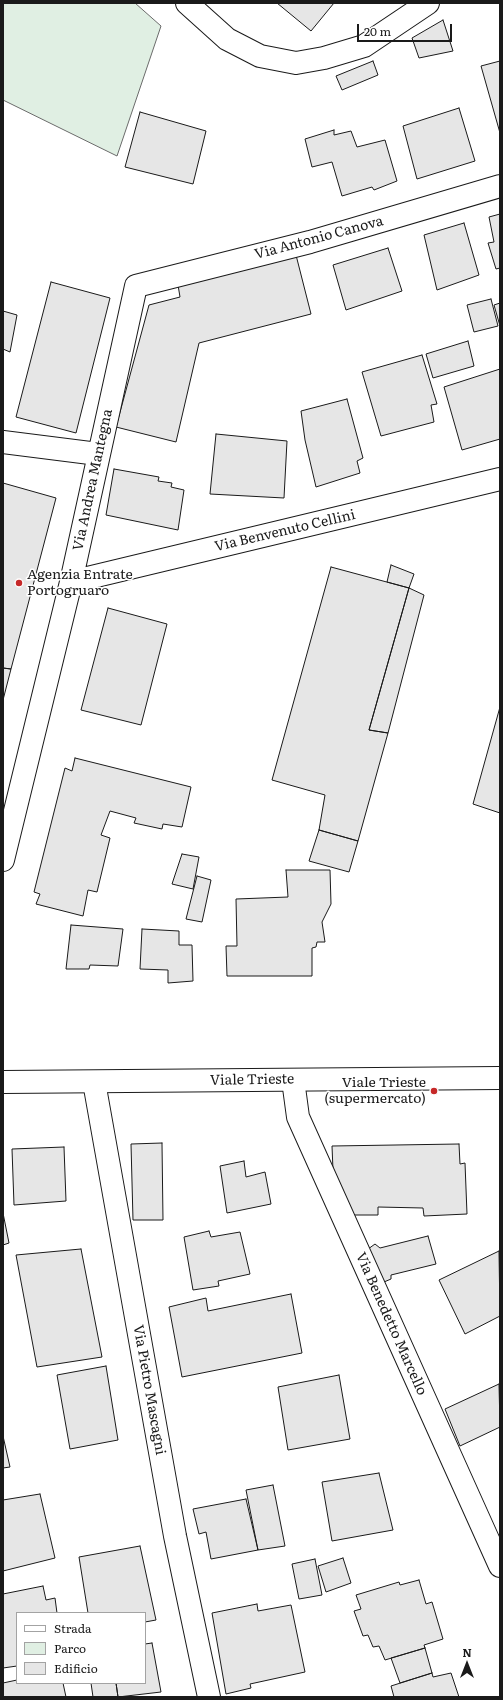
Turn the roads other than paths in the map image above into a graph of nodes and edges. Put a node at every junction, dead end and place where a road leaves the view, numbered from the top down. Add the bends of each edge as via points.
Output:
1 (187, 3) edge
2 (428, 3) edge
3 (500, 186) edge
4 (136, 286) joint
5 (3, 442) edge
6 (98, 454) junction
7 (500, 479) edge
8 (71, 582) junction
9 (3, 860) edge
10 (500, 1078) edge
11 (293, 1080) junction
12 (3, 1082) edge
13 (94, 1082) junction
14 (500, 1566) edge
15 (209, 1697) edge

1 - 2 street via 227,39 260,56 296,63 364,46
3 - 4 street, Via Antonio Canova via 310,242
4 - 6 street, Via Andrea Mantegna
5 - 6 street
6 - 8 street, Via Andrea Mantegna
7 - 8 street, Via Benvenuto Cellini
8 - 9 street, Via Andrea Mantegna
10 - 11 street, Viale Trieste
11 - 13 street, Viale Trieste
11 - 14 street, Via Benedetto Marcello via 298,1117
12 - 13 street, Viale Trieste
13 - 15 street, Via Pietro Mascagni via 175,1536

